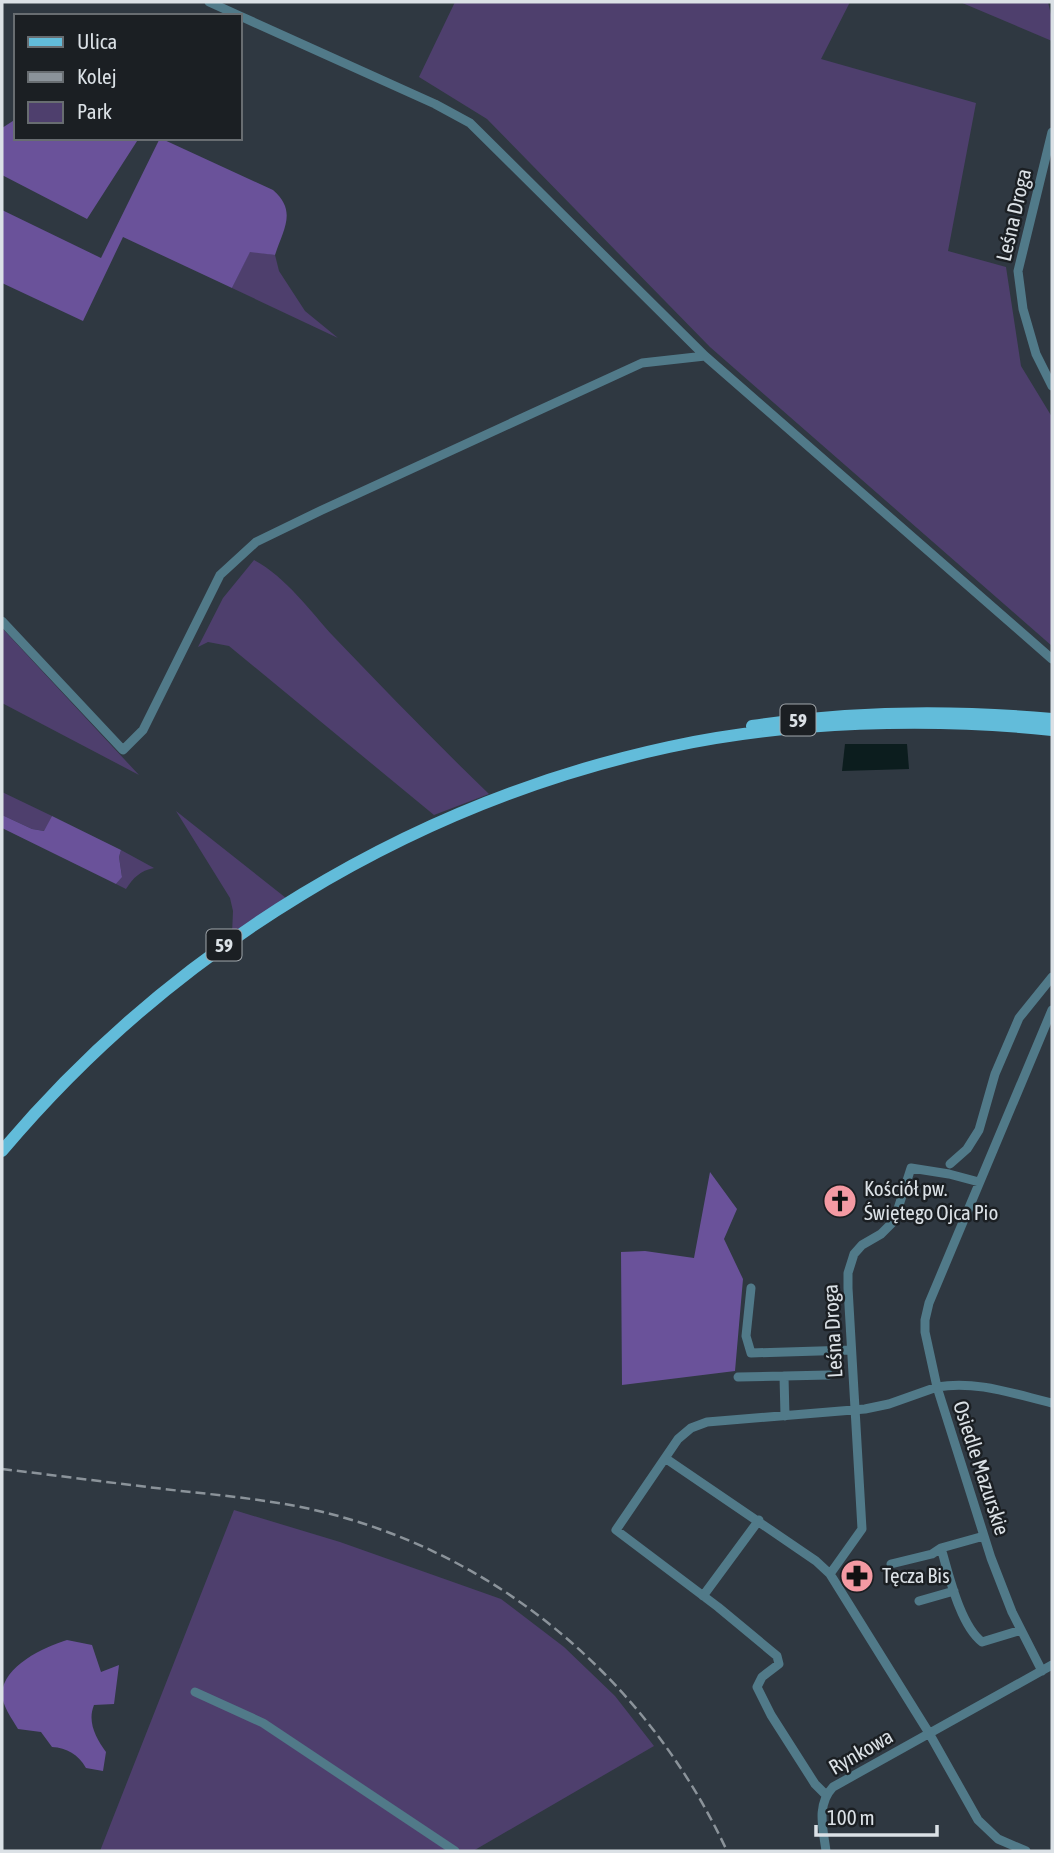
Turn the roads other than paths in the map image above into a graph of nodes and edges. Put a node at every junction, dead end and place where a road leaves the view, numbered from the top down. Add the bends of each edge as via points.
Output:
1 (209, 2) edge
2 (236, 14) edge
3 (242, 17) edge
4 (1052, 132) edge
5 (705, 356) junction
6 (1052, 386) edge
7 (2, 621) edge
8 (1052, 659) edge
9 (1052, 719) edge
10 (1052, 730) edge
11 (698, 742) junction
12 (1052, 977) edge
13 (1052, 1010) edge
14 (2, 1151) edge
15 (950, 1164) dead end
16 (979, 1182) junction
17 (751, 1288) dead end
18 (851, 1350) junction
19 (829, 1375) dead end
20 (784, 1376) junction
21 (738, 1377) dead end
22 (937, 1387) junction
23 (1052, 1403) edge
24 (855, 1410) junction
25 (785, 1416) junction
26 (665, 1458) junction
27 (759, 1520) junction
28 (984, 1536) junction
29 (941, 1548) junction
30 (891, 1564) dead end
31 (830, 1574) junction
32 (954, 1591) junction
33 (703, 1595) junction
34 (919, 1601) dead end
35 (1021, 1630) junction
36 (1052, 1665) edge
37 (1042, 1671) junction
38 (195, 1692) dead end
39 (929, 1733) junction
40 (826, 1795) junction
41 (455, 1851) edge
42 (826, 1851) edge
43 (1026, 1851) edge

1 - 2 street
3 - 5 street via 470,123
4 - 6 street, Leśna Droga via 1018,271 1036,354
5 - 7 street via 642,363 256,542 220,575 143,730 123,750
5 - 8 street
9 - 11 main road, 59 via 960,713 822,718 736,729
10 - 11 main road, 59 via 964,723 856,724
11 - 14 main road, 59 via 595,766 491,801 425,828 320,884 186,972 67,1077
12 - 15 street via 1014,1027 979,1129 967,1149
13 - 16 street
16 - 18 street, Leśna Droga via 911,1168 894,1221 862,1245 850,1264
16 - 22 street via 925,1320
17 - 18 street via 746,1336 751,1353
18 - 24 street, Leśna Droga
19 - 20 street
20 - 21 street
20 - 25 street
22 - 23 street via 976,1384
22 - 24 street, Osiedle Mazurskie
22 - 28 street, Osiedle Mazurskie
24 - 25 street, Osiedle Mazurskie
24 - 31 street, Leśna Droga via 862,1529
25 - 26 street, Osiedle Mazurskie via 707,1422 678,1439
26 - 27 street
26 - 33 street, Osiedle Mazurskie via 616,1530
27 - 31 street
27 - 33 street
28 - 29 street
28 - 35 street, Osiedle Mazurskie
29 - 30 street
29 - 32 street
31 - 39 street
32 - 34 street
32 - 35 street via 972,1634 982,1642
33 - 40 street, Osiedle Mazurskie via 777,1656 779,1664 757,1687
35 - 37 street, Osiedle Mazurskie
36 - 37 street, Rynkowa
37 - 39 street, Rynkowa
38 - 41 street via 263,1723
39 - 40 street, Rynkowa
39 - 43 street via 978,1820 998,1839
40 - 42 street, Rynkowa via 822,1818

